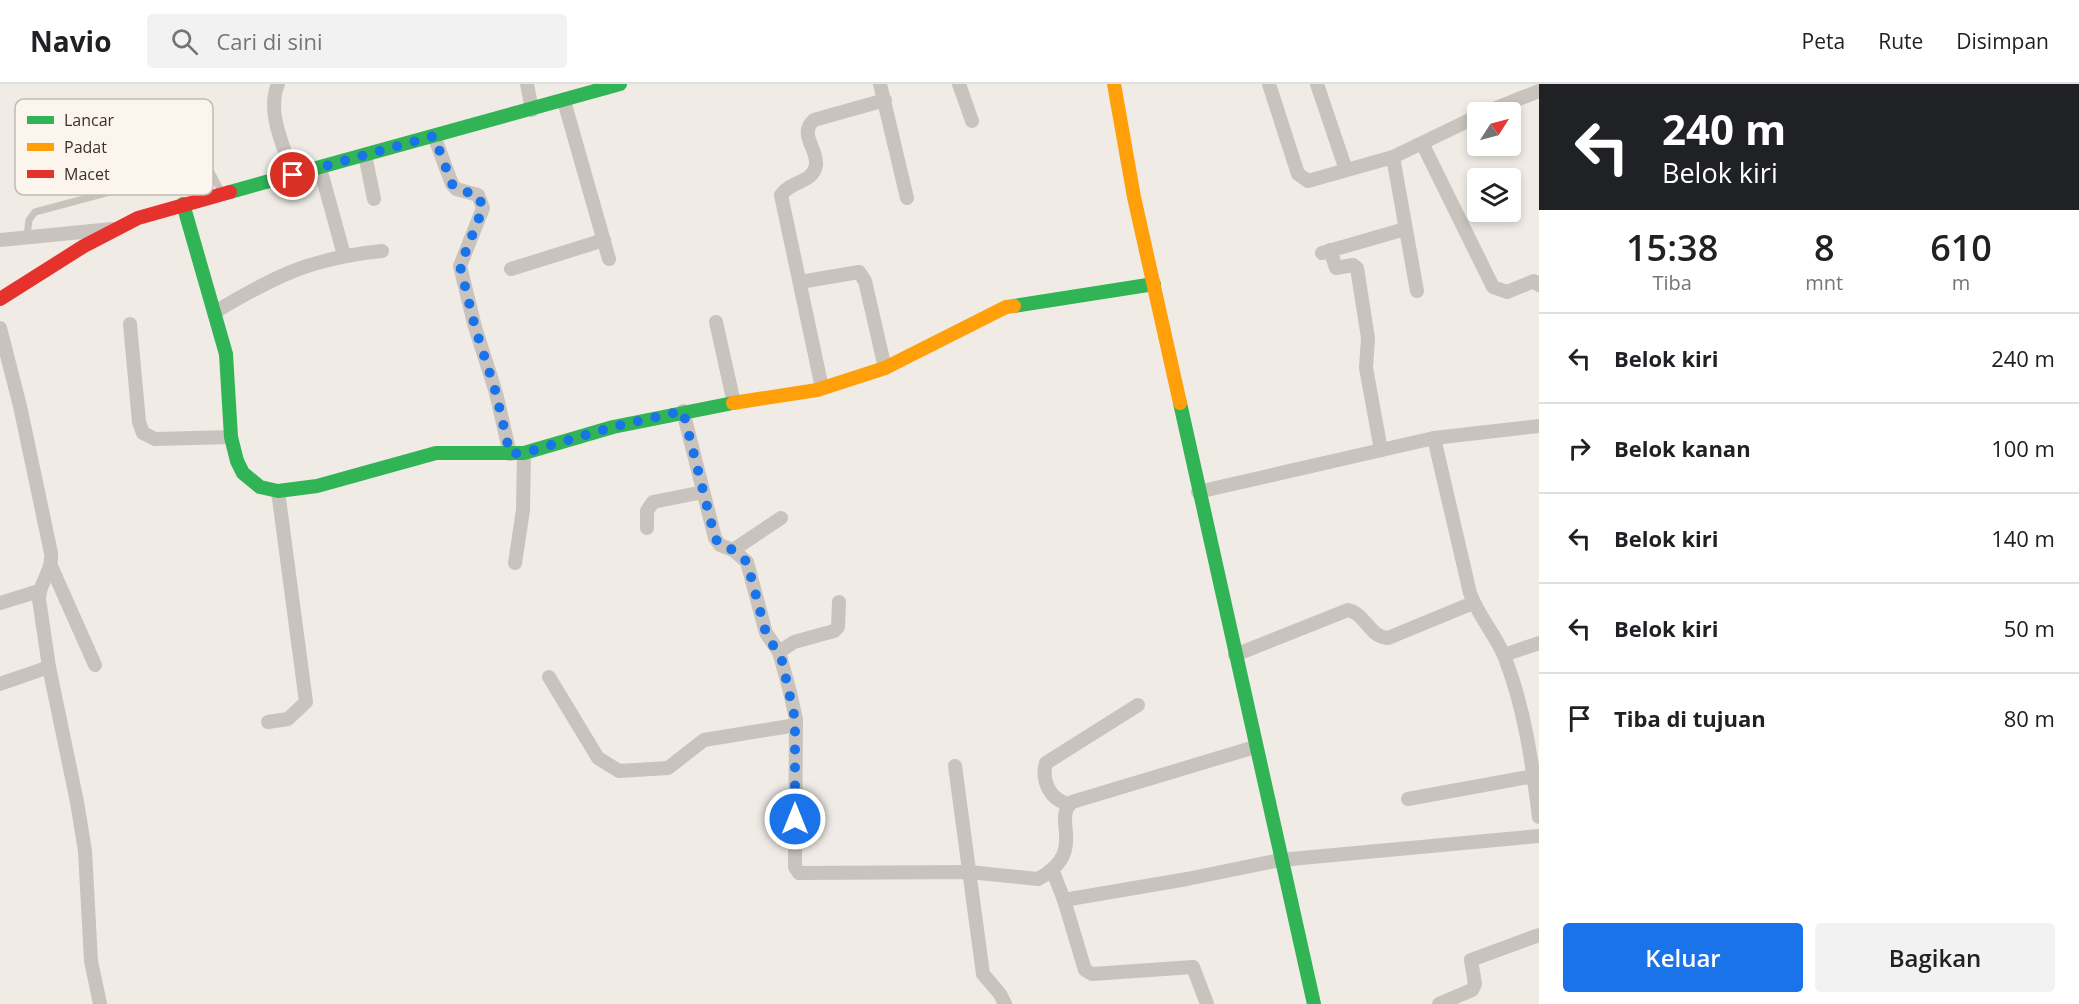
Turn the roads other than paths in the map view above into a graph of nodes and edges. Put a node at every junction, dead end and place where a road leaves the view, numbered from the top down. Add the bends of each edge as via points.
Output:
1 (278, 84) edge
2 (527, 84) edge
3 (620, 84) edge
4 (880, 84) edge
5 (959, 84) edge
6 (1114, 84) edge
7 (1120, 84) edge
8 (1269, 84) edge
9 (1317, 84) edge
10 (1539, 91) edge
11 (885, 100) junction
12 (564, 101) junction
13 (1511, 102) edge
14 (531, 110) junction
15 (1119, 114) junction
16 (972, 121) dead end
17 (1467, 122) edge
18 (434, 136) junction
19 (1423, 145) junction
20 (365, 155) junction
21 (1393, 157) junction
22 (320, 168) junction
23 (1346, 171) junction
24 (293, 175) junction
25 (213, 176) edge
26 (222, 193) junction
27 (98, 195) edge
28 (907, 198) dead end
29 (374, 199) dead end
30 (183, 204) junction
31 (114, 228) junction
32 (1405, 229) junction
33 (27, 236) junction
34 (0, 240) edge
35 (604, 240) junction
36 (382, 251) dead end
37 (344, 255) junction
38 (609, 258) dead end
39 (511, 269) dead end
40 (800, 282) junction
41 (1154, 284) junction
42 (1539, 285) edge
43 (1417, 291) dead end
44 (0, 299) edge
45 (215, 312) junction
46 (716, 322) dead end
47 (130, 324) dead end
48 (0, 328) edge
49 (885, 368) junction
50 (822, 388) junction
51 (734, 403) junction
52 (683, 411) junction
53 (1539, 426) edge
54 (231, 437) junction
55 (1434, 438) junction
56 (1381, 450) junction
57 (524, 453) junction
58 (510, 454) junction
59 (278, 491) junction
60 (703, 492) junction
61 (1198, 492) junction
62 (781, 518) dead end
63 (647, 528) dead end
64 (733, 550) junction
65 (515, 563) dead end
66 (51, 566) junction
67 (39, 591) junction
68 (838, 602) dead end
69 (0, 603) edge
70 (1473, 603) junction
71 (1539, 643) edge
72 (779, 652) junction
73 (1235, 655) junction
74 (1504, 655) junction
75 (95, 665) dead end
76 (49, 667) junction
77 (549, 677) dead end
78 (0, 684) edge
79 (1138, 705) dead end
80 (268, 722) dead end
81 (796, 725) junction
82 (1534, 740) edge
83 (1255, 747) junction
84 (955, 766) dead end
85 (1534, 776) junction
86 (1408, 799) dead end
87 (1069, 804) junction
88 (1539, 817) edge
89 (1539, 837) edge
90 (1280, 860) junction
91 (1052, 869) junction
92 (969, 872) junction
93 (1064, 900) junction
94 (1539, 935) edge
95 (100, 1004) edge
96 (1005, 1004) edge
97 (1207, 1004) edge
98 (1314, 1004) edge
99 (1439, 1004) edge

1 - 24 street via 272,100 273,112
2 - 14 street
3 - 12 main road
4 - 11 street
5 - 16 street
6 - 15 main road
7 - 15 main road
8 - 23 street via 1301,179 1308,181
9 - 23 street
10 - 13 street
11 - 28 street
11 - 40 street via 809,124 807,134 815,169 810,177 786,187 781,195
12 - 14 main road
12 - 35 street
14 - 18 main road
15 - 41 main road
17 - 19 street
18 - 20 main road
18 - 58 street via 452,184 456,189 478,195 483,208 460,266
19 - 21 street
19 - 42 street via 1492,287 1507,292 1534,281
20 - 22 main road
20 - 29 street
21 - 23 street
21 - 32 street
22 - 24 main road
22 - 37 street
24 - 26 main road
25 - 26 lane
26 - 30 main road
27 - 33 lane via 35,212 29,220
30 - 31 main road
30 - 45 main road
31 - 33 street
31 - 44 main road
32 - 43 street
32 - 56 street via 1326,251 1336,268 1357,268 1368,338 1366,368
33 - 34 street
35 - 38 street
35 - 39 street
36 - 37 street
37 - 45 street via 285,272
40 - 49 street via 859,272 865,281
40 - 50 street
41 - 49 main road via 1006,307
41 - 61 main road
45 - 54 main road via 229,379
46 - 51 street
47 - 54 street via 139,422 144,433 154,439
48 - 66 street via 20,406
49 - 50 main road
50 - 51 main road
51 - 52 main road
52 - 57 main road
52 - 60 street
53 - 55 street
54 - 59 main road via 243,473 260,487
55 - 56 street
55 - 70 street
56 - 61 street
57 - 58 main road
57 - 65 street via 523,510
58 - 59 main road via 435,453 317,486
59 - 80 street via 306,702 288,719
60 - 63 street via 653,502 647,511
60 - 64 street via 715,538 720,545
61 - 73 main road
62 - 64 street
64 - 72 street via 747,562 766,633
66 - 67 street
66 - 75 street
67 - 69 street
67 - 76 street
68 - 72 street via 838,627 834,631 794,642
70 - 73 street via 1388,638 1376,635 1364,620 1348,610
70 - 74 street
71 - 74 street
72 - 81 street
73 - 83 main road
74 - 82 street
76 - 78 street
76 - 95 street via 78,802 91,961
77 - 81 street via 598,759 619,771 668,768 704,740
79 - 87 street via 1046,763 1050,793 1059,802
81 - 92 street via 795,867 799,873
82 - 85 street
83 - 87 street
83 - 90 main road
84 - 92 street
85 - 86 street
85 - 88 street
87 - 91 street via 1065,816 1067,850
89 - 90 street
90 - 93 street
90 - 98 main road
91 - 92 street via 1038,879
91 - 93 street
92 - 96 street via 982,974
93 - 97 street via 1084,970 1092,974 1193,967
94 - 99 street via 1471,961 1475,984 1472,990

